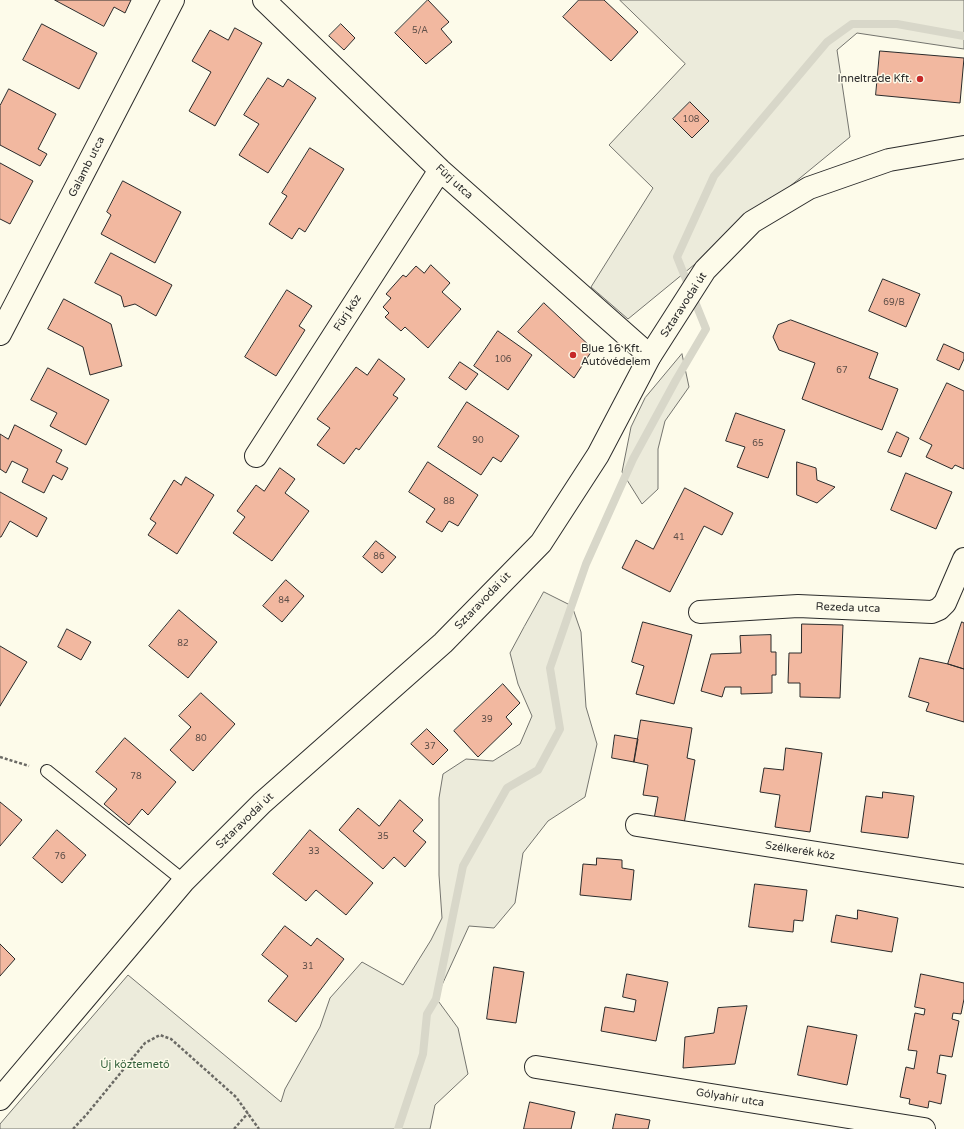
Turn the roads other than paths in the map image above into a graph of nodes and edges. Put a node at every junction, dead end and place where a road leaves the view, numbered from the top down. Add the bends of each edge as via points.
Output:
1 (174, 0) edge
2 (264, 0) edge
3 (964, 147) edge
4 (440, 170) junction
5 (0, 334) edge
6 (654, 351) junction
7 (256, 456) dead end
8 (964, 559) edge
9 (700, 612) dead end
10 (47, 771) road end
11 (637, 825) dead end
12 (964, 876) edge
13 (184, 881) junction
14 (536, 1067) dead end
15 (0, 1099) edge
16 (924, 1129) edge

1 - 5 street, Galamb utca
2 - 4 street, Fürj utca
3 - 6 street, Sztaravodai út via 888,160 809,188 752,222 706,270
4 - 6 street, Fürj utca
4 - 7 street, Fürj köz
6 - 13 street, Sztaravodai út via 598,456 541,543 443,643 262,803
8 - 9 street, Rezeda utca via 946,603 932,612 798,606
10 - 13 lane
11 - 12 street, Szélkerék köz
13 - 15 street, Sztaravodai út
14 - 16 street, Gólyahír utca

